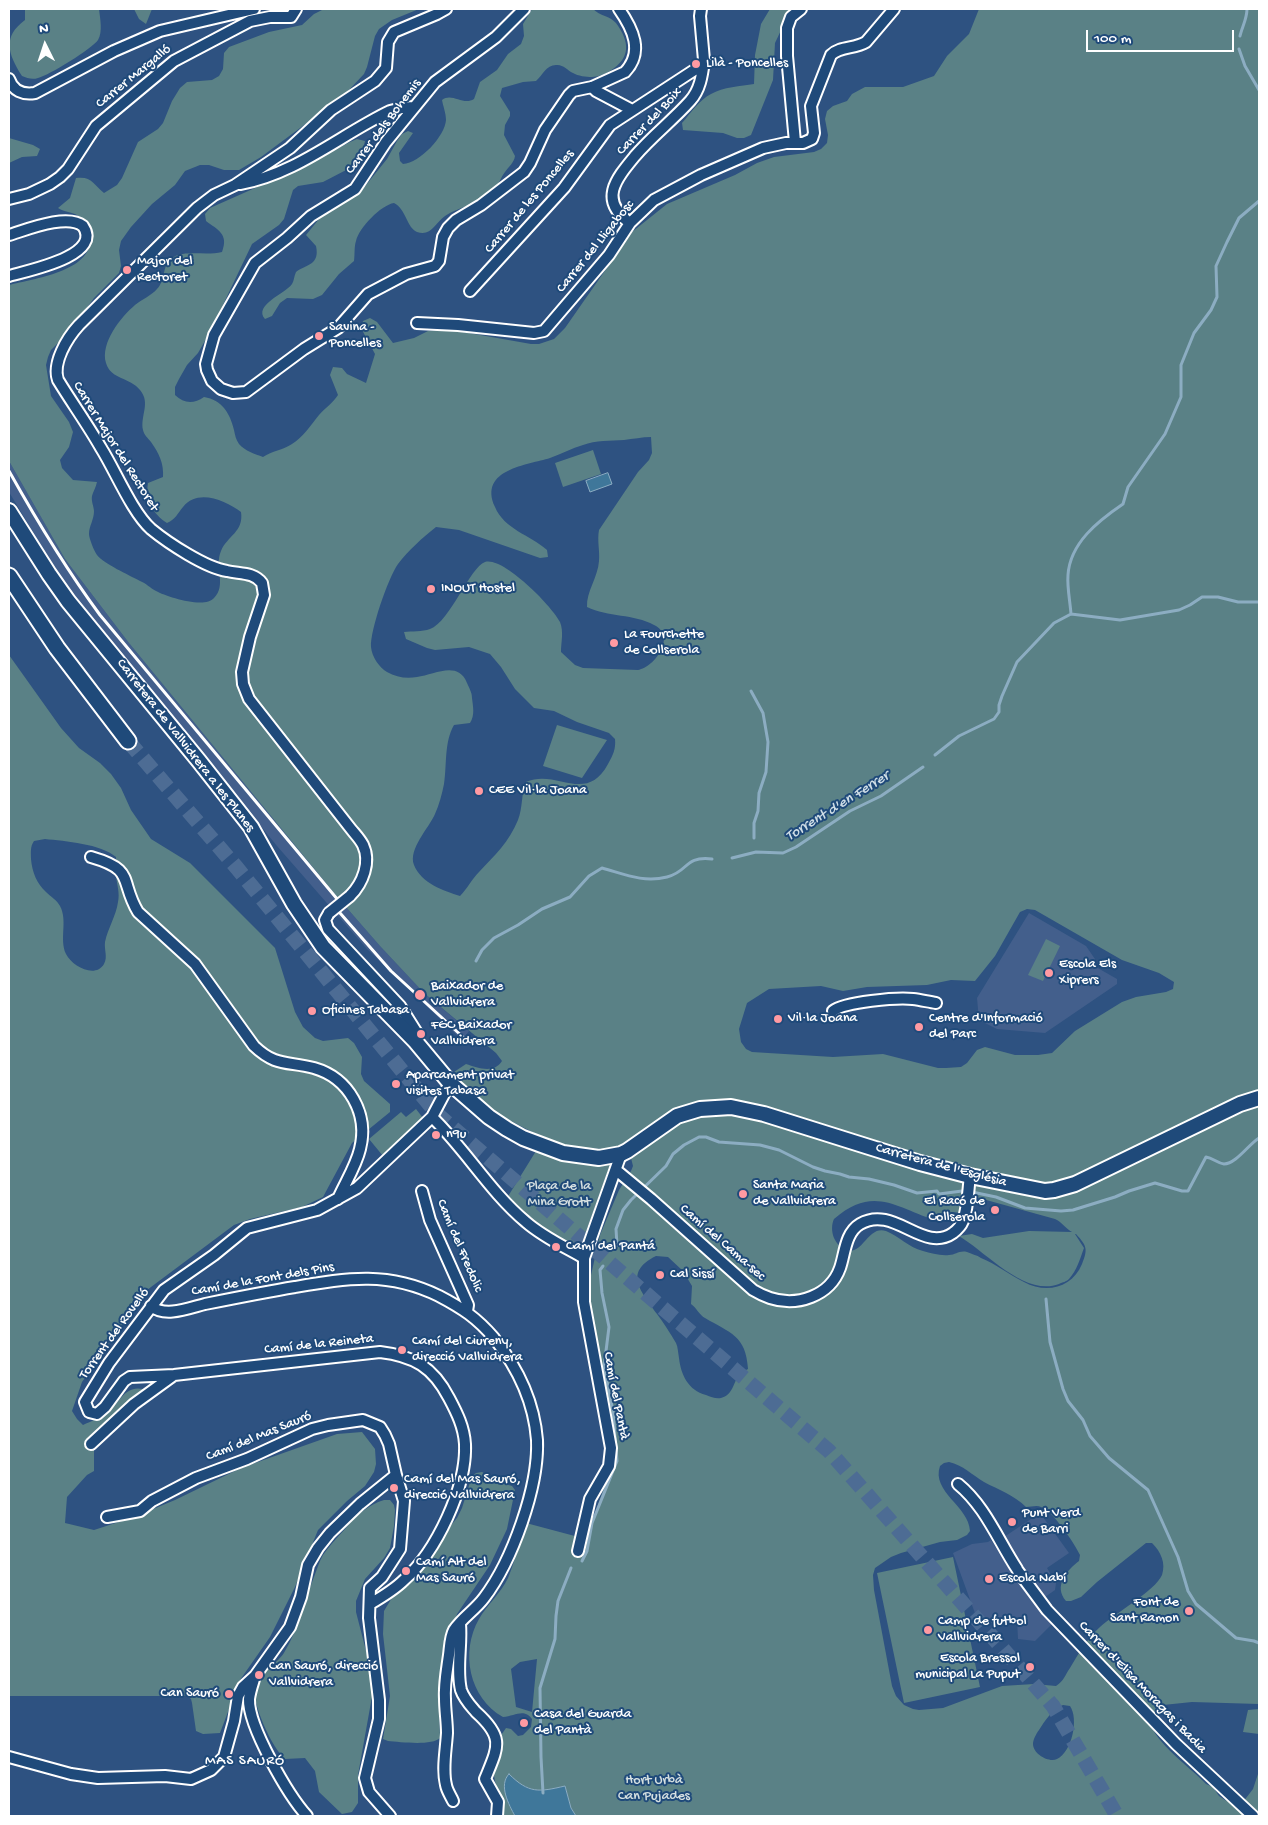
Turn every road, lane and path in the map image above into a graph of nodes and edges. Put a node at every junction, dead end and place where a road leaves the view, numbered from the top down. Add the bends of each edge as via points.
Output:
1 (254, 9) edge
2 (296, 9) edge
3 (446, 9) edge
4 (524, 9) edge
5 (619, 9) edge
6 (701, 9) edge
7 (801, 9) edge
8 (893, 9) edge
9 (704, 60) junction
10 (9, 79) edge
11 (592, 87) junction
12 (413, 107) junction
13 (632, 110) junction
14 (795, 142) junction
15 (235, 185) junction
16 (9, 199) edge
17 (630, 224) junction
18 (9, 235) edge
19 (9, 276) edge
20 (470, 291) dead end
21 (417, 323) dead end
22 (9, 511) edge
23 (9, 576) edge
24 (128, 741) tunnel mouth
25 (91, 858) dead end
26 (936, 1004) dead end
27 (833, 1011) dead end
28 (415, 1041) junction
29 (450, 1084) junction
30 (1259, 1098) edge
31 (432, 1117) junction
32 (621, 1154) junction
33 (616, 1170) junction
34 (970, 1176) junction
35 (422, 1192) dead end
36 (338, 1199) junction
37 (584, 1258) junction
38 (151, 1306) junction
39 (467, 1311) junction
40 (174, 1375) junction
41 (91, 1444) dead end
42 (396, 1475) junction
43 (958, 1484) dead end
44 (107, 1517) dead end
45 (578, 1552) dead end
46 (370, 1604) junction
47 (460, 1624) junction
48 (255, 1676) junction
49 (9, 1757) edge
50 (453, 1802) dead end
51 (306, 1816) edge
52 (390, 1816) edge
53 (497, 1816) edge
54 (1253, 1816) edge

1 - 10 street via 160,31 114,50 35,93 21,93
2 - 16 street, Carrer Margalló via 291,17 263,18 244,24 174,61 96,126 60,177 29,194
3 - 15 street, Carrer Major del Rectoret via 394,32 388,42 386,68 375,81 331,110 290,148
4 - 12 street, Carrer dels Bohemis via 496,37 435,82
5 - 11 street via 633,32 634,56 625,72
6 - 9 street, Carrer del Boix
7 - 14 street via 791,18 787,28
8 - 14 street via 866,42 830,55 811,106 813,136 806,142
9 - 13 street, Carrer de les Poncelles via 693,72
9 - 17 street, Carrer del Boix via 699,87 690,101 644,145 616,179 614,205
11 - 12 street, Carrer dels Bohemis via 573,91 566,99 545,130 524,172 452,224 443,237 439,261 435,266 406,274 368,294 344,323 246,392 221,389 206,370 207,358 214,335 254,263 311,216 355,189
11 - 13 street
12 - 15 street via 390,111 315,155 257,181
13 - 20 street, Carrer de les Poncelles via 610,125 564,188
14 - 17 street, Carrer del Lligabosc via 763,148 702,175 654,200
15 - 28 street, Carrer Major del Rectoret, bridge via 197,208 79,325 58,361 56,375 140,516 150,527 211,566 253,575 262,583 264,595 250,637 242,672 243,684 249,699 364,847 363,877 357,889 329,913 326,920 328,929 400,1006 417,1033
17 - 21 street, Carrer del Lligabosc via 544,330 534,333
18 - 19 street via 72,222 82,226 86,237 83,245 70,256
22 - 28 main road, Carretera de Vallvidrera a les Planes via 68,601 251,828 294,904 323,947
23 - 24 highway via 57,648
25 - 36 street via 118,868 126,878 138,912 195,964 262,1054 280,1063 322,1070 350,1091 359,1112 363,1137
26 - 27 street via 912,999 864,1002 844,1005
28 - 29 main road, Carretera de Vallvidrera a les Planes
29 - 31 street, Torrent del Rovelló
29 - 32 main road, Carretera de Vallvidrera a les Planes via 489,1117 523,1138 576,1156 599,1158
30 - 34 main road, Carretera de l'Església via 1240,1104 1064,1188 1037,1190
31 - 36 street, Torrent del Rovelló via 357,1188
31 - 37 street via 527,1223
32 - 33 street
32 - 34 main road, Carretera de l'Església via 677,1116 700,1109 731,1107
33 - 34 street, Camí del Cama-sec via 753,1290 788,1301 808,1300 825,1290 840,1269 853,1230 866,1221 895,1222 931,1238 950,1235 962,1223
33 - 37 street
35 - 39 street, Camí del Fredolic via 430,1220 468,1304
36 - 38 street, Torrent del Rovelló via 317,1210 247,1228 214,1256 176,1280
37 - 45 street, Camí del Pantà via 584,1302 611,1448 609,1466 590,1499
38 - 39 street, Camí de la Font dels Pins via 156,1310 171,1311 314,1283 366,1279 410,1284
38 - 40 street, Torrent del Rovelló via 87,1396 86,1408 93,1414 100,1412 130,1377
39 - 47 street, Camí de la Font dels Pins via 492,1336 522,1379 532,1411 537,1451 532,1490 506,1562 484,1599
40 - 41 street, Camí de la Reineta via 134,1404
40 - 46 street, Camí de la Reineta via 380,1352 416,1362 437,1377 464,1435 464,1464 451,1510 439,1536 411,1574
42 - 44 street, Camí del Mas Sauró via 389,1444 380,1427 363,1420 346,1422 312,1429 196,1478 152,1501 140,1511
42 - 46 street, Camí del Mas Sauró via 404,1501 400,1549 382,1577 370,1588
42 - 48 street via 360,1504 318,1548 308,1565 290,1627
43 - 54 street, Carrer d'Elisa Moragas i Badia via 988,1519 1018,1570 1047,1610 1176,1744
46 - 52 street via 379,1700 365,1778 369,1792
47 - 50 street, Camí de la Font dels Pins via 452,1638 445,1681 446,1785
47 - 53 street via 463,1695 496,1734 497,1748 485,1779 498,1802
48 - 49 street via 238,1696 224,1756 211,1770 191,1779 84,1777
48 - 51 street via 249,1699 256,1726 286,1789

